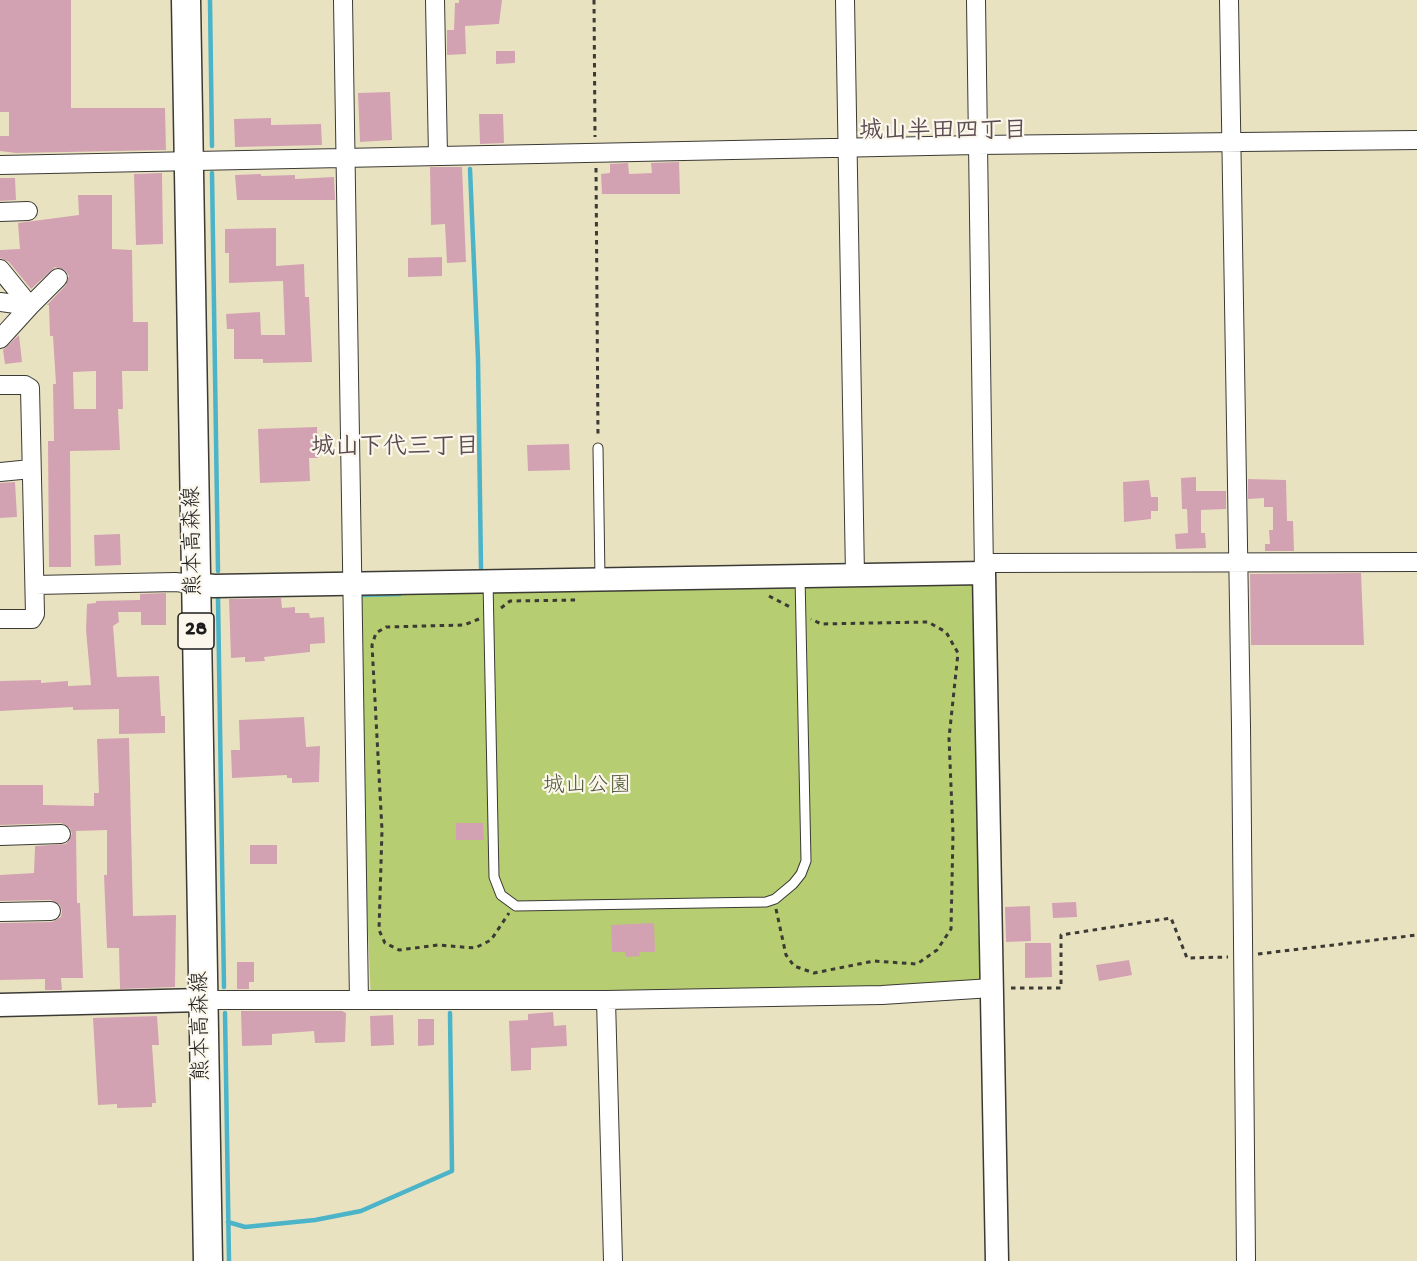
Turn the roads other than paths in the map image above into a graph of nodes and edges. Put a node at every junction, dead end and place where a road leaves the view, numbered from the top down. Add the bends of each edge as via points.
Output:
1 (186, 0) edge
2 (343, 0) edge
3 (435, 0) edge
4 (845, 0) edge
5 (976, 0) edge
6 (1229, 0) edge
7 (1417, 140) edge
8 (1232, 142) junction
9 (977, 145) junction
10 (848, 148) junction
11 (438, 156) junction
12 (344, 158) junction
13 (190, 160) junction
14 (0, 165) edge
15 (28, 211) dead end
16 (0, 212) edge
17 (0, 269) edge
18 (58, 278) dead end
19 (0, 302) edge
20 (30, 306) junction
21 (0, 339) edge
22 (0, 385) edge
23 (598, 448) road end
24 (32, 469) junction
25 (0, 472) edge
26 (1238, 562) junction
27 (1417, 562) edge
28 (984, 568) junction
29 (855, 575) junction
30 (800, 576) junction
31 (600, 579) junction
32 (488, 581) junction
33 (353, 583) junction
34 (195, 584) junction
35 (35, 585) junction
36 (0, 619) edge
37 (62, 834) dead end
38 (0, 836) edge
39 (51, 911) dead end
40 (0, 912) edge
41 (992, 988) junction
42 (202, 1000) junction
43 (359, 1000) junction
44 (606, 1000) junction
45 (0, 1005) edge
46 (208, 1261) edge
47 (613, 1261) edge
48 (997, 1261) edge
49 (1246, 1261) edge

1 - 13 main road, 熊本高森線 / 28
2 - 12 street
3 - 11 street
4 - 10 street
5 - 9 street
6 - 8 street
7 - 8 street
8 - 9 street
8 - 26 street
9 - 10 street
9 - 28 street
10 - 11 street
10 - 29 street
11 - 12 street
12 - 13 street
12 - 33 street
13 - 14 street
13 - 34 main road, 熊本高森線 / 28
15 - 16 street
17 - 20 street
18 - 20 street
19 - 20 street
20 - 21 street
22 - 24 street via 30,388
23 - 31 lane
24 - 25 street
24 - 35 street
26 - 27 street
26 - 28 street
26 - 49 street
28 - 29 street
28 - 41 street
29 - 30 street
30 - 31 street
30 - 32 lane via 807,848 801,874 775,899 765,902 514,905 501,895 494,877
31 - 32 street
32 - 33 street
33 - 34 street
33 - 43 street
34 - 35 street
34 - 42 main road, 熊本高森線 / 28
35 - 36 street via 32,619
37 - 38 street
39 - 40 street
41 - 44 street via 882,995
41 - 48 street
42 - 43 street
42 - 45 street
42 - 46 main road, 熊本高森線 / 28
43 - 44 street
44 - 47 street

